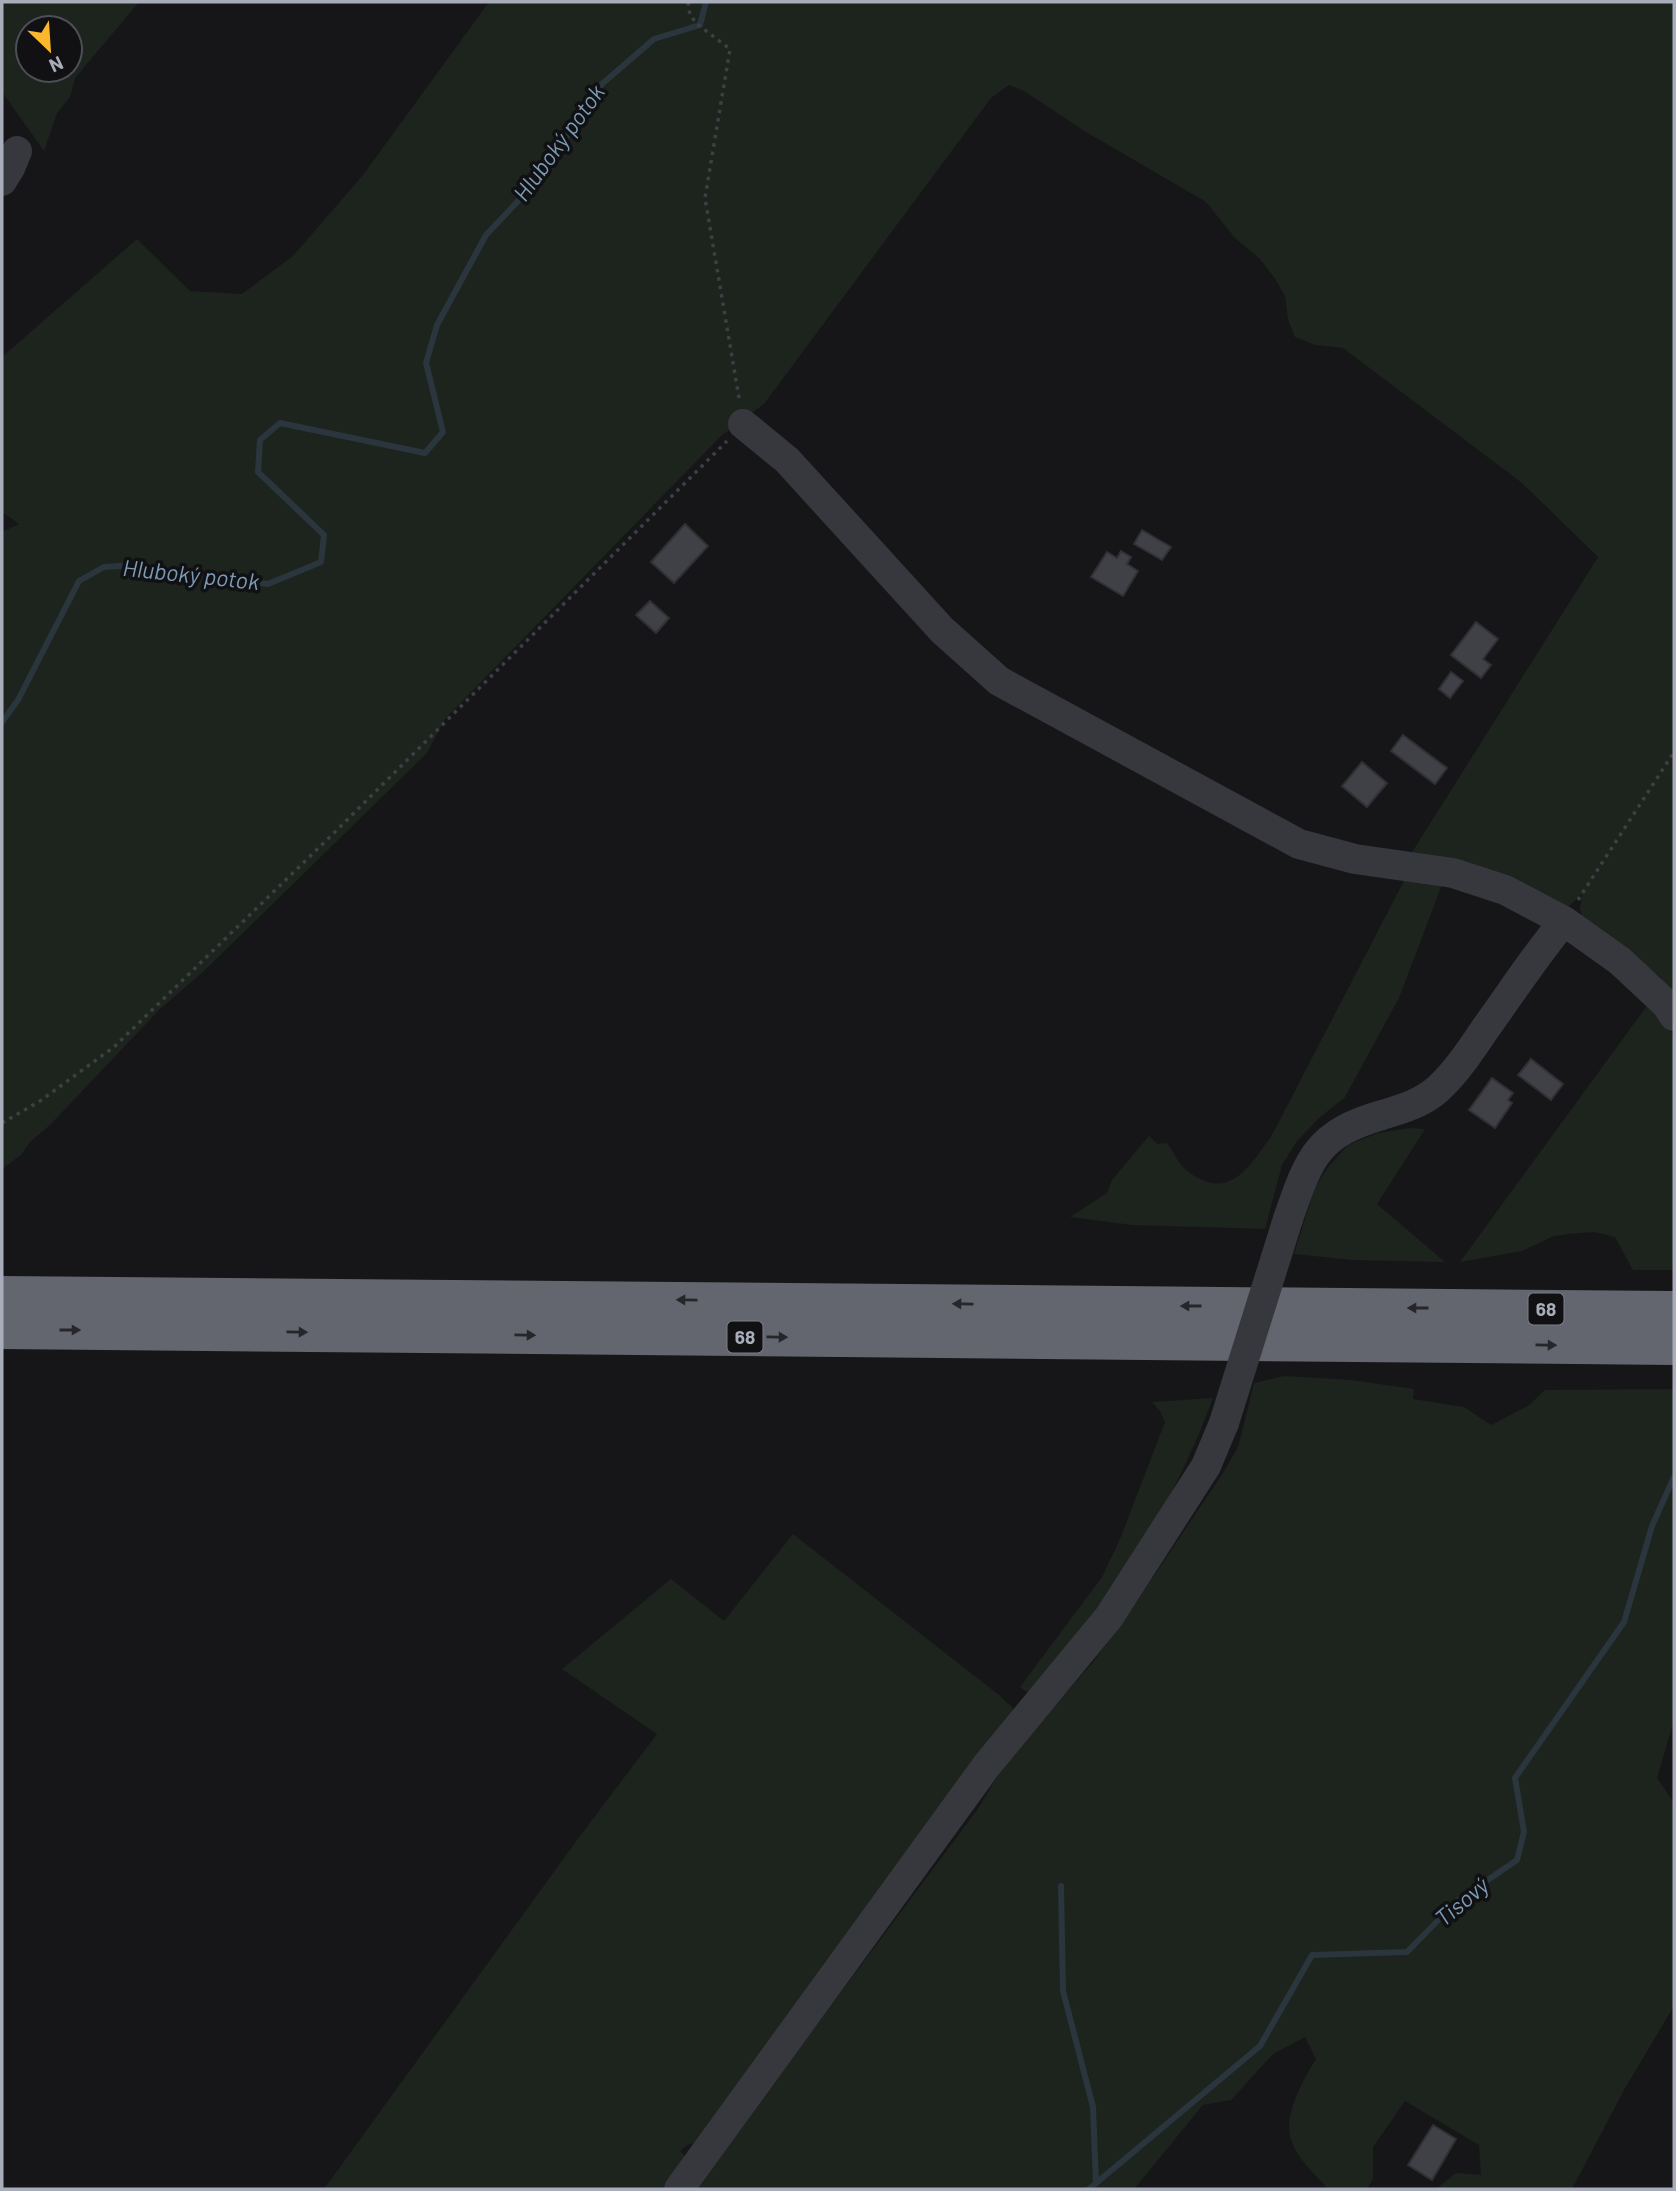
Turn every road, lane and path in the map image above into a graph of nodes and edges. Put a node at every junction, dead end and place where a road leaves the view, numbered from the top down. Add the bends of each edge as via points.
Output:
1 (688, 2) edge
2 (17, 151) dead end
3 (2, 181) edge
4 (743, 424) junction
5 (1674, 752) edge
6 (1564, 921) junction
7 (1674, 1016) edge
8 (2, 1123) edge
9 (2, 1295) edge
10 (1674, 1310) edge
11 (1606, 1327) junction
12 (2, 1330) edge
13 (1674, 1346) edge
14 (679, 2189) edge

1 - 4 path via 690,15 730,49 705,198
2 - 3 street
4 - 6 street via 787,460 942,630 999,681 1300,844 1355,859 1479,880
4 - 8 path via 114,1047
5 - 6 path
6 - 7 street via 1620,961
6 - 14 street, bridge via 1458,1068 1437,1090 1410,1107 1346,1127 1323,1145 1305,1169 1206,1466 1109,1617 987,1765
11 -> 9 highway, 68
10 - 11 highway, 68
12 -> 11 highway, 68
11 - 13 highway, 68

